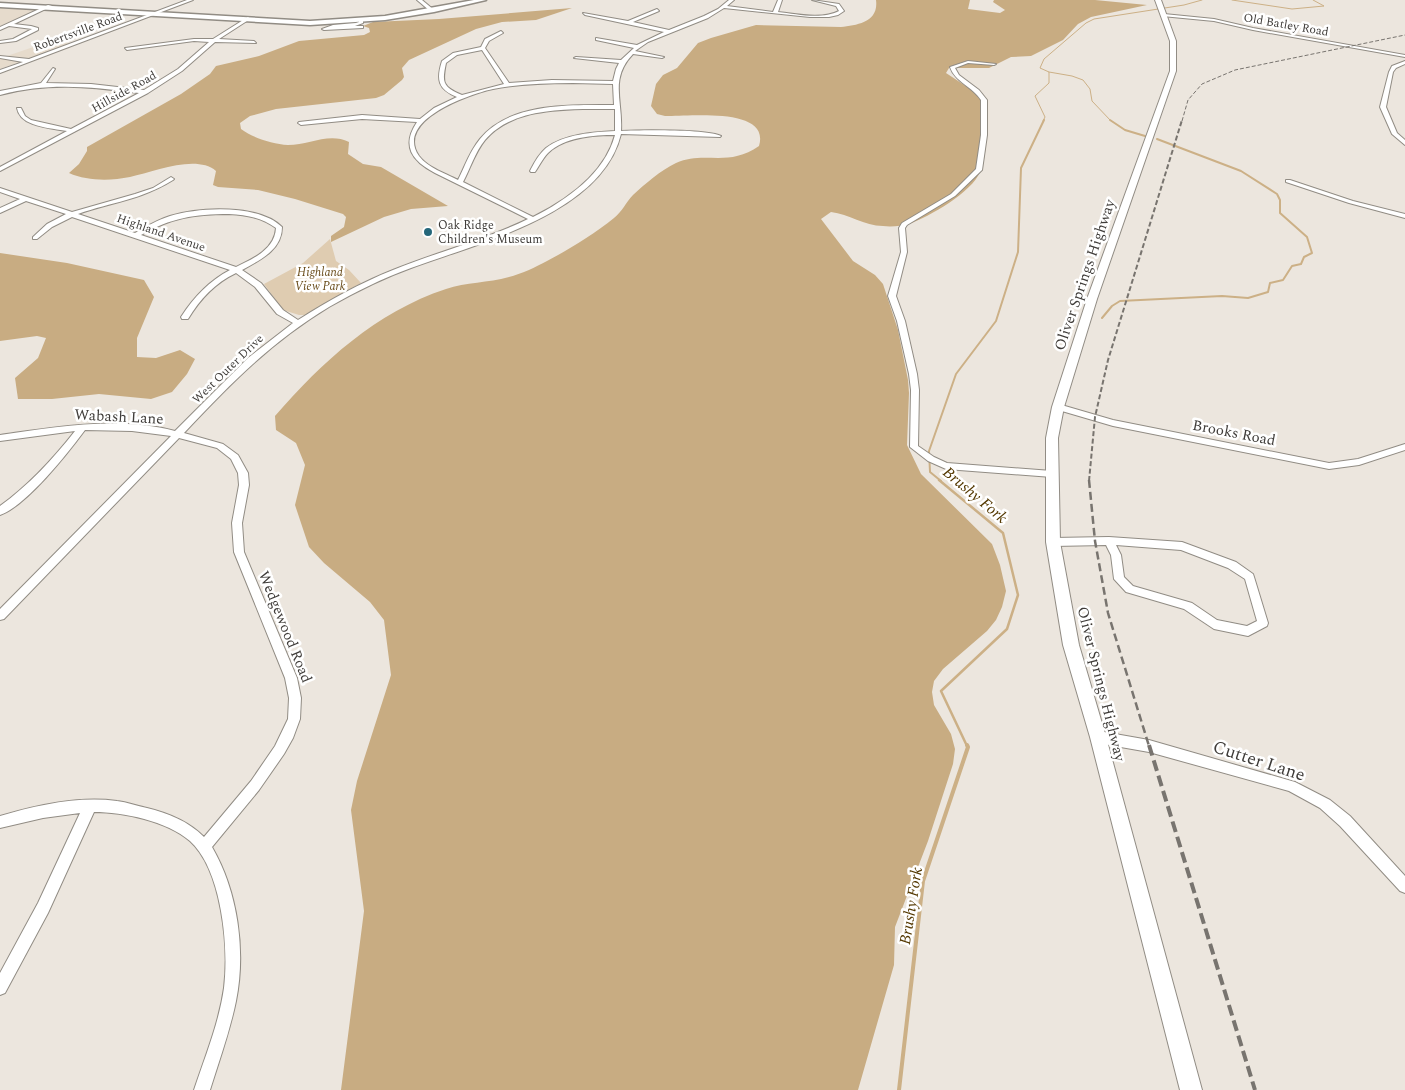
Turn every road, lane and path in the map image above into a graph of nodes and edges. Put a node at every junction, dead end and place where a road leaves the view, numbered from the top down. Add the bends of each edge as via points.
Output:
1 (191, 0) edge
2 (419, 0) edge
3 (473, 0) edge
4 (483, 0) edge
5 (732, 0) edge
6 (780, 0) edge
7 (814, 0) edge
8 (0, 5) edge
9 (19, 6) junction
10 (48, 7) junction
11 (723, 7) junction
12 (1161, 8) edge
13 (431, 9) junction
14 (657, 10) dead end
15 (0, 11) edge
16 (775, 13) junction
17 (155, 14) junction
18 (584, 14) dead end
19 (246, 20) junction
20 (628, 22) junction
21 (361, 23) junction
22 (8, 26) junction
23 (0, 29) edge
24 (668, 31) junction
25 (501, 32) dead end
26 (164, 36) dead end
27 (598, 39) dead end
28 (213, 41) junction
29 (0, 42) edge
30 (254, 42) dead end
31 (164, 43) junction
32 (638, 47) junction
33 (127, 48) dead end
34 (483, 48) junction
35 (631, 52) junction
36 (1405, 56) edge
37 (0, 57) edge
38 (662, 57) dead end
39 (576, 58) dead end
40 (29, 60) junction
41 (622, 62) junction
42 (1405, 62) edge
43 (994, 64) dead end
44 (53, 69) dead end
45 (0, 72) edge
46 (615, 83) junction
47 (43, 84) junction
48 (507, 84) junction
49 (146, 92) junction
50 (0, 93) edge
51 (461, 97) junction
52 (618, 107) junction
53 (19, 109) dead end
54 (421, 120) junction
55 (300, 123) dead end
56 (74, 131) junction
57 (618, 134) junction
58 (718, 136) dead end
59 (1405, 143) edge
60 (0, 169) edge
61 (533, 170) dead end
62 (171, 179) dead end
63 (1288, 181) dead end
64 (459, 183) junction
65 (0, 190) edge
66 (24, 198) junction
67 (0, 211) edge
68 (72, 214) junction
69 (1405, 216) edge
70 (533, 219) junction
71 (135, 236) junction
72 (35, 238) dead end
73 (237, 270) junction
74 (185, 317) dead end
75 (298, 323) junction
76 (1058, 407) junction
77 (83, 426) junction
78 (176, 436) junction
79 (0, 438) edge
80 (1405, 447) edge
81 (1052, 474) junction
82 (0, 511) edge
83 (1053, 542) junction
84 (1109, 542) junction
85 (0, 616) edge
86 (1098, 737) junction
87 (90, 806) junction
88 (0, 822) edge
89 (204, 848) junction
90 (1405, 886) edge
91 (0, 988) edge
92 (202, 1090) edge
93 (1191, 1090) edge

1 - 17 street, Robertsville Road
2 - 13 street
3 - 4 highway
3 - 13 highway
5 - 11 street, West Outer Drive
6 - 16 street
7 - 16 street via 837,5 842,10 826,16
8 - 9 highway
8 - 10 highway
8 - 15 highway via 5,7
9 - 10 highway
9 - 15 highway
10 - 17 highway
10 - 22 street
11 - 16 street
11 - 24 street, West Outer Drive
12 - 36 street, Old Batley Road via 1252,29
12 - 76 main road, Oliver Springs Highway via 1173,40 1173,71 1092,299
13 - 21 highway
14 - 20 street
17 - 19 highway
17 - 40 street, Robertsville Road
18 - 20 street
19 - 21 highway
19 - 28 street, Hillside Road
20 - 24 street
21 - 21 street via 356,25 324,29
22 - 23 street
22 - 29 street via 36,30 14,40
24 - 32 street, West Outer Drive
25 - 34 street via 487,40
26 - 31 street
27 - 32 street
28 - 30 street
28 - 31 street
28 - 49 street, Hillside Road via 180,70
31 - 33 street
32 - 35 street, West Outer Drive
34 - 48 street
34 - 51 street via 456,54 444,62 440,79 443,86
35 - 38 street
35 - 41 street, West Outer Drive
37 - 40 street
39 - 41 street
40 - 45 street, Robertsville Road
41 - 46 street, West Outer Drive
42 - 59 street via 1391,72 1383,107 1394,134
43 - 81 street via 968,62 952,67 955,75 984,100 979,170 953,195 908,221 902,228 904,252 892,296 914,382 918,449 946,466
44 - 47 street
46 - 48 street via 546,81
46 - 52 street, West Outer Drive
47 - 49 street via 71,83
47 - 50 street
48 - 51 street
49 - 56 street, Hillside Road
51 - 54 street
52 - 57 street, West Outer Drive
52 - 64 street via 552,109 507,122 483,139
53 - 56 street via 29,120
54 - 55 street via 362,117
54 - 64 street via 412,139 418,158
56 - 60 street, Hillside Road
57 - 58 street
57 - 61 street via 588,135 560,142 544,153
57 - 70 street, West Outer Drive via 612,154 596,175 575,194
62 - 68 street via 141,196
63 - 69 street
64 - 70 street
65 - 66 street, Highland Avenue
66 - 67 street
66 - 68 street, Highland Avenue
68 - 71 street, Highland Avenue
68 - 72 street via 42,230
70 - 75 street, West Outer Drive via 369,283
71 - 73 street, Highland Avenue
71 - 73 street via 164,221 194,213 228,212 265,218 279,227 277,240 266,253
73 - 74 street via 200,296
73 - 75 street, Highland Avenue via 258,285 280,312
75 - 78 street, West Outer Drive via 252,359
76 - 80 street, Brooks Road via 1112,423 1329,466 1359,462
76 - 81 main road, Oliver Springs Highway via 1052,438
77 - 78 street, Wabash Lane via 132,428
77 - 79 street, Wabash Lane
77 - 82 street via 42,477
78 - 85 street, West Outer Drive
78 - 89 street, Wedgewood Road via 220,446 240,463 244,484 237,523 239,552 296,694 295,717 282,747
81 - 83 main road, Oliver Springs Highway
83 - 84 street
83 - 86 main road, Oliver Springs Highway via 1071,645
84 - 84 street via 1116,555 1119,579 1130,589 1188,606 1214,624 1248,631 1263,623 1249,577 1232,565 1182,546
86 - 90 street, Cutter Lane via 1149,746 1291,786 1324,804 1345,821
86 - 93 main road, Oliver Springs Highway
87 - 88 street via 45,810
87 - 89 street via 116,807 165,819 187,830
87 - 91 street via 43,908
89 - 92 street via 218,875 228,909 232,965 231,990

